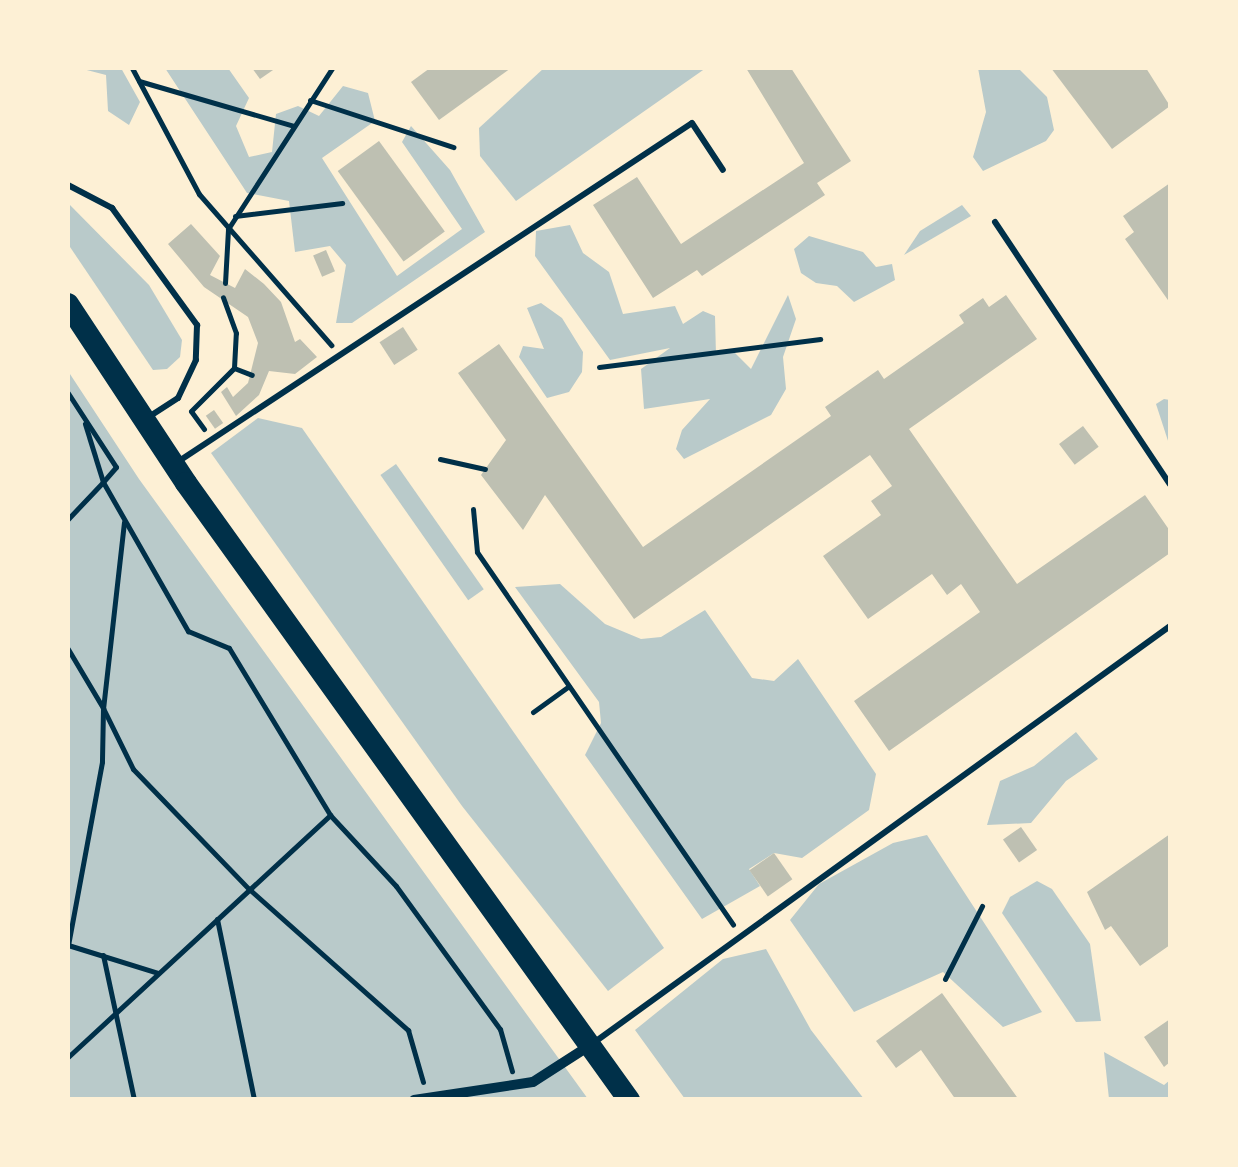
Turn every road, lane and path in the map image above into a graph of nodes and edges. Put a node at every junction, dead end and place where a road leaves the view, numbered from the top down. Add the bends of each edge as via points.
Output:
1 (132, 68) edge
2 (332, 68) edge
3 (139, 81) junction
4 (310, 100) junction
5 (294, 126) junction
6 (452, 146) dead end
7 (723, 170) dead end
8 (68, 185) edge
9 (342, 203) dead end
10 (235, 216) junction
11 (995, 222) dead end
12 (228, 229) junction
13 (225, 282) dead end
14 (223, 296) dead end
15 (68, 304) edge
16 (820, 338) dead end
17 (339, 356) junction
18 (599, 367) dead end
19 (234, 368) junction
20 (252, 375) dead end
21 (68, 393) edge
22 (191, 411) dead end
23 (82, 416) junction
24 (144, 421) junction
25 (440, 459) dead end
26 (174, 464) junction
27 (485, 469) dead end
28 (102, 482) junction
29 (1170, 484) edge
30 (473, 508) dead end
31 (68, 519) edge
32 (124, 520) junction
33 (1170, 626) edge
34 (68, 649) edge
35 (569, 686) junction
36 (103, 708) junction
37 (533, 712) dead end
38 (330, 815) junction
39 (249, 889) junction
40 (982, 906) dead end
41 (217, 919) junction
42 (740, 935) junction
43 (102, 956) junction
44 (158, 973) junction
45 (945, 979) dead end
46 (115, 1014) junction
47 (590, 1045) junction
48 (68, 1057) edge
49 (516, 1084) junction
50 (421, 1099) edge
51 (134, 1100) edge
52 (254, 1100) edge
53 (629, 1100) edge

1 - 3 path
2 - 4 path
3 - 5 path
3 - 12 path via 199,194
4 - 5 path
4 - 6 path
5 - 10 path
7 - 17 lane via 692,123
8 - 24 lane via 112,208 197,324 196,360 178,398
9 - 10 path
10 - 12 path
11 - 29 lane
12 - 13 path
12 - 17 path
14 - 19 path via 236,333
15 - 24 main road
16 - 18 path
17 - 26 lane
19 - 20 path
19 - 22 path
21 - 23 path
23 - 28 path
23 - 28 path via 116,468
24 - 26 main road
25 - 27 path
26 - 47 main road
28 - 31 path
28 - 32 path
30 - 35 path via 477,552
32 - 36 path
32 - 38 path via 188,630 229,648
33 - 42 lane
34 - 36 path
35 - 37 path
35 - 42 path
36 - 39 path via 133,769
36 - 43 path via 102,762 68,945
38 - 39 path
38 - 49 path via 396,886 500,1029
39 - 41 path
39 - 50 path via 408,1030
40 - 45 path
41 - 44 path
41 - 52 path
42 - 47 lane
43 - 44 path
43 - 46 path
44 - 46 path
46 - 48 path
46 - 51 path
47 - 49 street via 533,1082
47 - 53 main road
49 - 50 street

